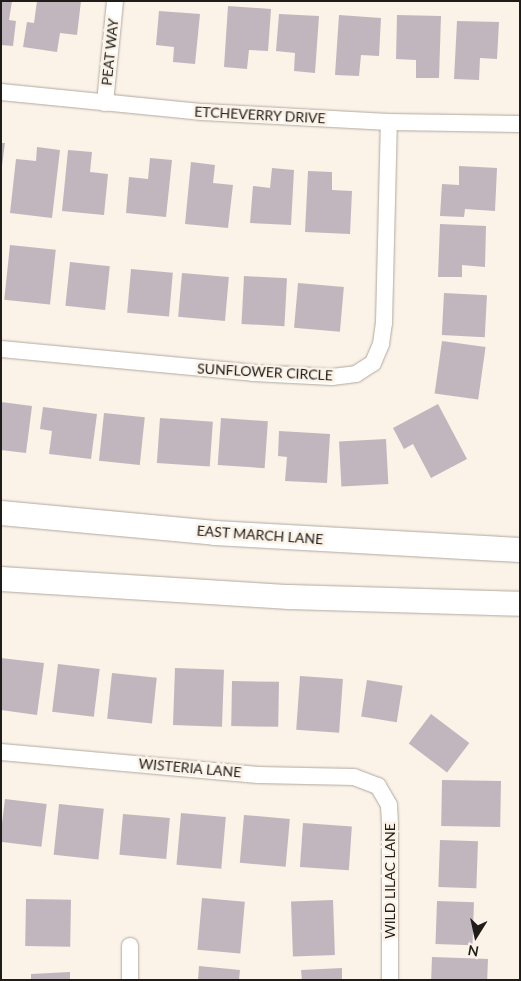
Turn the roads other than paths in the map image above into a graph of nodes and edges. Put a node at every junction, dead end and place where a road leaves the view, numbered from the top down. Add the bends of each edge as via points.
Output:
1 (115, 1) edge
2 (1, 92) edge
3 (105, 104) junction
4 (388, 122) junction
5 (520, 124) edge
6 (1, 349) edge
7 (1, 513) edge
8 (520, 550) edge
9 (1, 579) edge
10 (520, 604) edge
11 (1, 752) edge
12 (378, 786) joint
13 (130, 946) dead end
14 (130, 980) edge
15 (390, 980) edge

1 - 3 street, PEAT WAY
2 - 3 street, ETCHEVERRY DRIVE
3 - 4 street, ETCHEVERRY DRIVE
4 - 5 street, ETCHEVERRY DRIVE
4 - 6 street, SUNFLOWER CIRCLE via 382,344 373,363 356,374 332,378 253,373
7 - 8 main road, EAST MARCH LANE via 215,533
9 - 10 main road via 289,597
11 - 12 street, WISTERIA LANE via 258,774 354,777
12 - 15 street, WILD LILAC LANE via 389,812
13 - 14 street

